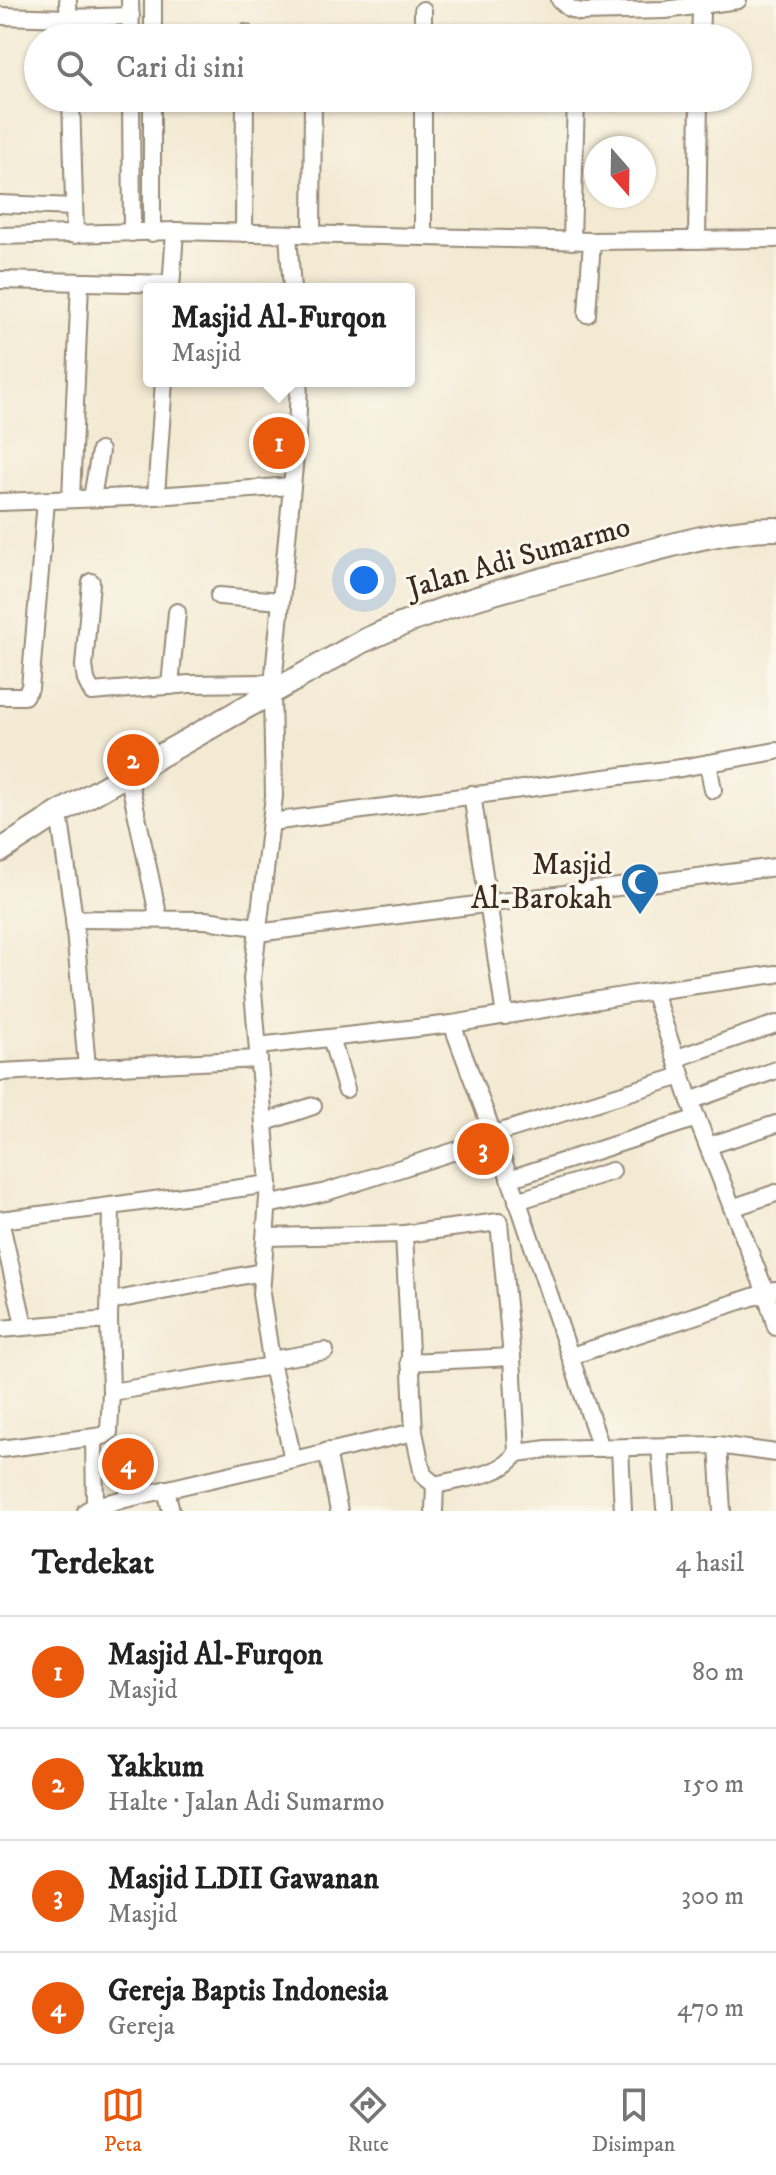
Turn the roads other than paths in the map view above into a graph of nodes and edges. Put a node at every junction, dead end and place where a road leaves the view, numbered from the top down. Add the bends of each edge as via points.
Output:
1 (68, 0) edge
2 (153, 0) edge
3 (560, 0) edge
4 (738, 0) edge
5 (130, 8) edge
6 (423, 10) dead end
7 (701, 14) dead end
8 (0, 16) edge
9 (68, 18) junction
10 (68, 24) edge
11 (153, 24) edge
12 (423, 24) edge
13 (701, 24) edge
14 (71, 112) edge
15 (131, 112) edge
16 (152, 112) edge
17 (245, 112) edge
18 (313, 112) edge
19 (423, 112) edge
20 (576, 112) edge
21 (699, 112) edge
22 (131, 132) junction
23 (151, 132) junction
24 (132, 180) junction
25 (151, 180) junction
26 (0, 204) edge
27 (74, 207) junction
28 (175, 231) junction
29 (132, 233) junction
30 (152, 233) junction
31 (244, 233) junction
32 (75, 235) junction
33 (288, 235) junction
34 (312, 235) junction
35 (0, 236) edge
36 (423, 237) junction
37 (776, 239) edge
38 (697, 240) junction
39 (572, 241) junction
40 (592, 241) junction
41 (0, 280) edge
42 (80, 282) junction
43 (171, 283) edge
44 (292, 283) edge
45 (143, 285) edge
46 (587, 314) dead end
47 (164, 387) edge
48 (299, 387) edge
49 (100, 451) dead end
50 (291, 486) junction
51 (156, 496) junction
52 (92, 498) junction
53 (71, 499) junction
54 (46, 501) junction
55 (0, 502) edge
56 (776, 529) edge
57 (91, 582) dead end
58 (219, 596) dead end
59 (281, 601) junction
60 (177, 612) dead end
61 (170, 686) junction
62 (272, 689) junction
63 (0, 696) edge
64 (776, 751) edge
65 (708, 763) junction
66 (128, 774) junction
67 (713, 790) dead end
68 (472, 794) junction
69 (59, 813) junction
70 (271, 822) junction
71 (0, 851) edge
72 (776, 867) edge
73 (489, 903) junction
74 (74, 919) junction
75 (159, 919) junction
76 (257, 930) junction
77 (776, 974) edge
78 (653, 991) junction
79 (505, 1016) junction
80 (452, 1024) junction
81 (776, 1024) edge
82 (331, 1038) junction
83 (258, 1052) junction
84 (677, 1058) junction
85 (87, 1067) junction
86 (776, 1070) edge
87 (0, 1072) edge
88 (681, 1076) junction
89 (346, 1089) dead end
90 (690, 1101) junction
91 (313, 1106) dead end
92 (697, 1118) junction
93 (266, 1122) junction
94 (776, 1124) edge
95 (492, 1137) junction
96 (708, 1146) junction
97 (612, 1171) dead end
98 (509, 1179) junction
99 (269, 1184) junction
100 (776, 1193) edge
101 (517, 1201) junction
102 (268, 1205) junction
103 (111, 1206) junction
104 (732, 1208) junction
105 (0, 1220) edge
106 (404, 1234) junction
107 (267, 1237) junction
108 (262, 1272) junction
109 (771, 1291) edge
110 (111, 1301) junction
111 (109, 1320) junction
112 (24, 1325) junction
113 (776, 1327) edge
114 (0, 1329) edge
115 (325, 1351) dead end
116 (571, 1356) junction
117 (512, 1357) junction
118 (409, 1362) junction
119 (271, 1363) junction
120 (111, 1392) junction
121 (414, 1432) junction
122 (94, 1438) junction
123 (718, 1445) junction
124 (660, 1447) junction
125 (601, 1448) junction
126 (620, 1448) junction
127 (0, 1449) edge
128 (327, 1451) junction
129 (517, 1453) junction
130 (776, 1453) edge
131 (293, 1459) junction
132 (435, 1485) junction
133 (166, 1489) junction
134 (91, 1508) edge
135 (665, 1508) dead end
136 (171, 1511) edge
137 (339, 1511) edge
138 (434, 1511) edge
139 (623, 1511) edge
140 (722, 1511) edge

1 - 9 street
2 - 11 street
3 - 4 street via 580,12 665,10
5 - 9 street
6 - 12 street
7 - 13 street
8 - 9 street
9 - 10 street
14 - 27 street
15 - 22 street
16 - 23 street
17 - 31 street
18 - 34 street
19 - 36 street
20 - 39 street
21 - 38 street
22 - 23 street
22 - 24 street
23 - 25 street
24 - 25 street
24 - 29 street
25 - 30 street
26 - 27 street
27 - 32 street
28 - 30 street
28 - 31 street
28 - 43 street
29 - 30 street
29 - 32 street
31 - 33 street
32 - 35 street
33 - 34 street
33 - 44 street
34 - 36 street
36 - 39 street
37 - 38 street
38 - 40 street
39 - 40 street
40 - 46 street
41 - 42 street
42 - 45 street
42 - 53 street
47 - 51 street
48 - 50 street
49 - 52 street
50 - 51 street
50 - 59 street
51 - 52 street
52 - 53 street
53 - 54 street
54 - 55 street
54 - 63 street via 30,688 24,696
56 - 62 main road, Jalan Adi Sumarmo via 711,536 456,603 363,641
57 - 61 street via 84,666 90,689
58 - 59 street
59 - 62 street
60 - 61 street
61 - 62 street
62 - 66 main road, Jalan Adi Sumarmo
62 - 70 street
64 - 65 street
65 - 67 street
65 - 68 street
66 - 69 main road, Jalan Adi Sumarmo
66 - 75 street
68 - 70 street
68 - 73 street
69 - 71 main road, Jalan Adi Sumarmo
69 - 74 street
70 - 76 street
72 - 73 street
73 - 76 street
73 - 79 street
74 - 75 street
74 - 85 street
75 - 76 street via 205,920
76 - 83 street via 252,979
77 - 78 street
78 - 79 street
78 - 84 street
79 - 80 street
80 - 82 street
80 - 95 street
81 - 84 street
82 - 83 street
82 - 89 street
83 - 85 street
83 - 93 street
84 - 88 street
85 - 87 street
86 - 90 street
88 - 90 street
88 - 95 street
90 - 92 street
91 - 93 street
92 - 96 street
92 - 98 street
93 - 99 street
94 - 96 street
95 - 98 street
95 - 102 street via 326,1192
96 - 104 street
97 - 101 street
98 - 101 street
99 - 102 street
99 - 103 street
100 - 104 street
101 - 116 street
102 - 107 street
103 - 105 street
103 - 110 street
104 - 109 street
105 - 112 street
106 - 107 street
106 - 117 street via 499,1222
106 - 118 street
107 - 108 street
108 - 110 street
108 - 119 street
109 - 113 street
109 - 116 street
110 - 111 street
111 - 112 street
111 - 120 street
112 - 114 street
115 - 119 street
116 - 125 street
117 - 118 street
117 - 129 street
118 - 121 street
119 - 120 street
119 - 131 street
120 - 122 street via 109,1432
121 - 128 street
121 - 132 street via 423,1475
122 - 127 street
122 - 134 street
123 - 124 street
123 - 130 street
123 - 140 street
124 - 126 street
124 - 135 street
125 - 126 street
125 - 129 street
126 - 139 street
128 - 131 street
128 - 137 street
129 - 132 street via 497,1470
131 - 133 street
132 - 138 street
133 - 134 street
133 - 136 street

